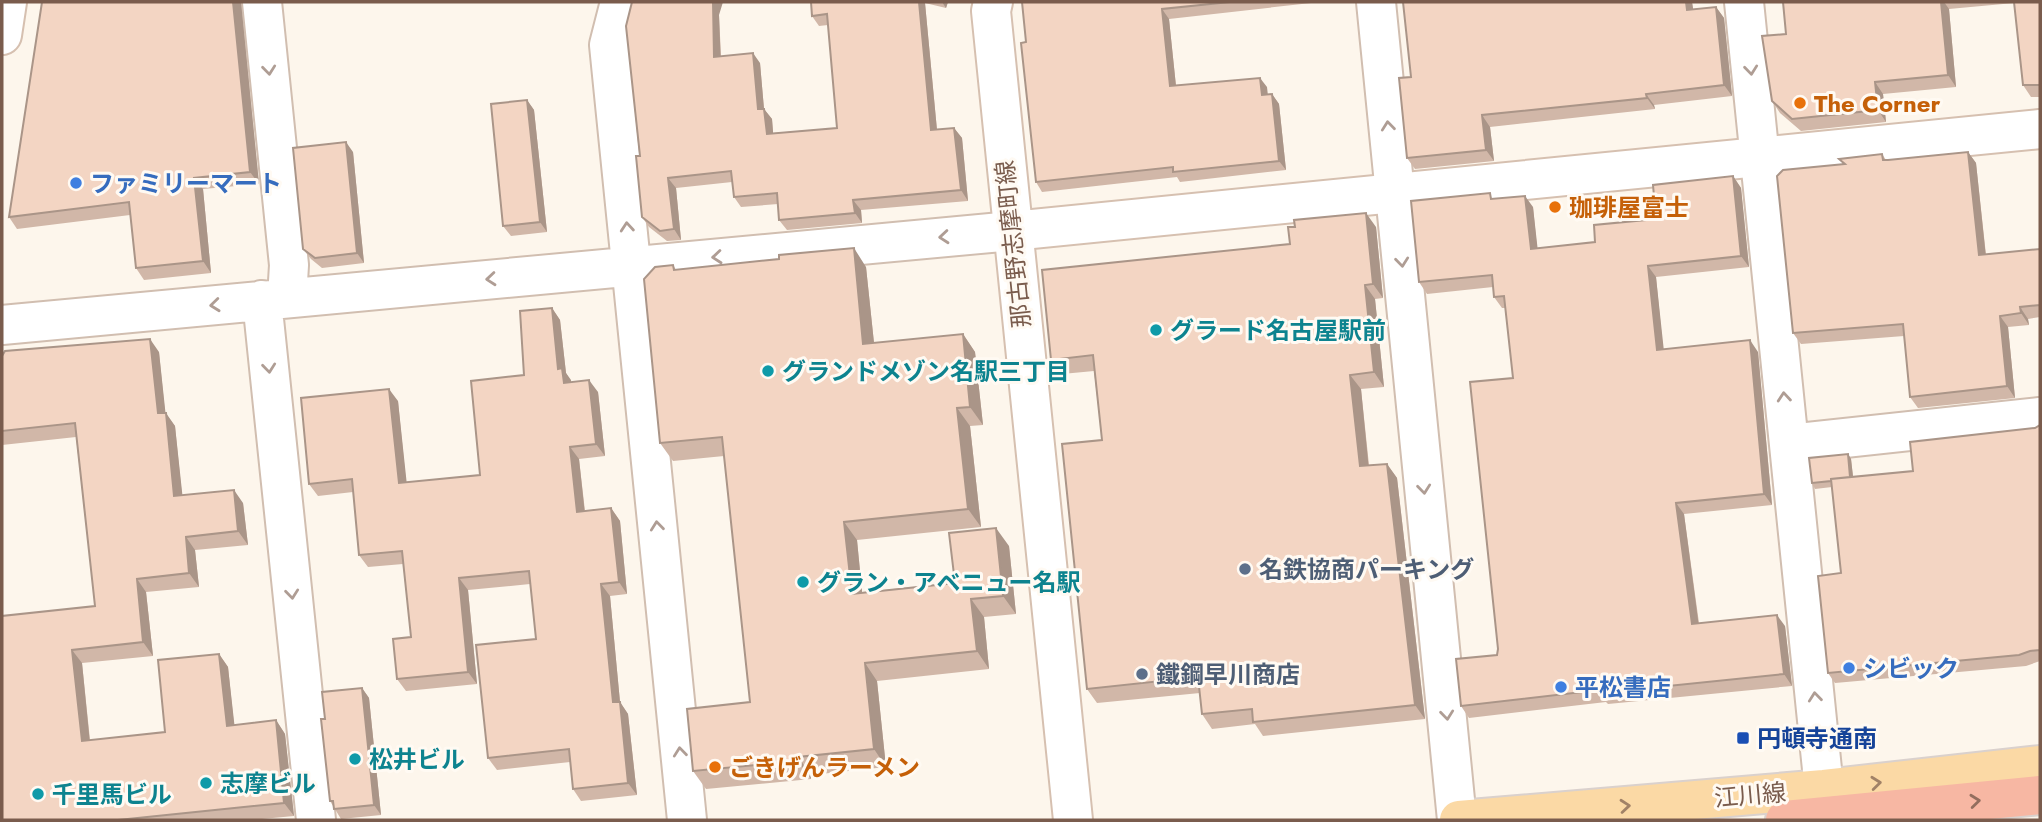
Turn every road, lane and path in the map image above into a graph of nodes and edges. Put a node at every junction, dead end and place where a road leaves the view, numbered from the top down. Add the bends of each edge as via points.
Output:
1 (7, 2) edge
2 (262, 2) edge
3 (620, 2) edge
4 (993, 2) edge
5 (1376, 2) edge
6 (1744, 2) edge
7 (2, 35) edge
8 (2040, 129) edge
9 (1760, 155) junction
10 (1395, 194) junction
11 (1012, 231) junction
12 (631, 265) junction
13 (275, 299) junction
14 (2, 325) edge
15 (2040, 417) edge
16 (1789, 444) junction
17 (2040, 765) edge
18 (1824, 789) junction
19 (2040, 795) edge
20 (316, 820) edge
21 (687, 820) edge
22 (1073, 820) edge
23 (1458, 820) edge
24 (1785, 820) edge

1 - 7 street
2 -> 13 street via 289,265
12 -> 3 street via 609,45
4 - 11 street, 那古野志摩町線
10 -> 5 street
6 -> 9 street
8 - 9 street
9 - 10 street
16 -> 9 street
10 - 11 street
10 -> 23 street
11 -> 12 street
11 - 22 street, 那古野志摩町線
12 -> 13 street
21 -> 12 street
13 -> 14 street
13 -> 20 street
15 - 16 street
18 -> 16 street
18 -> 17 main road, 江川線
23 -> 18 main road, 江川線
24 -> 19 highway

